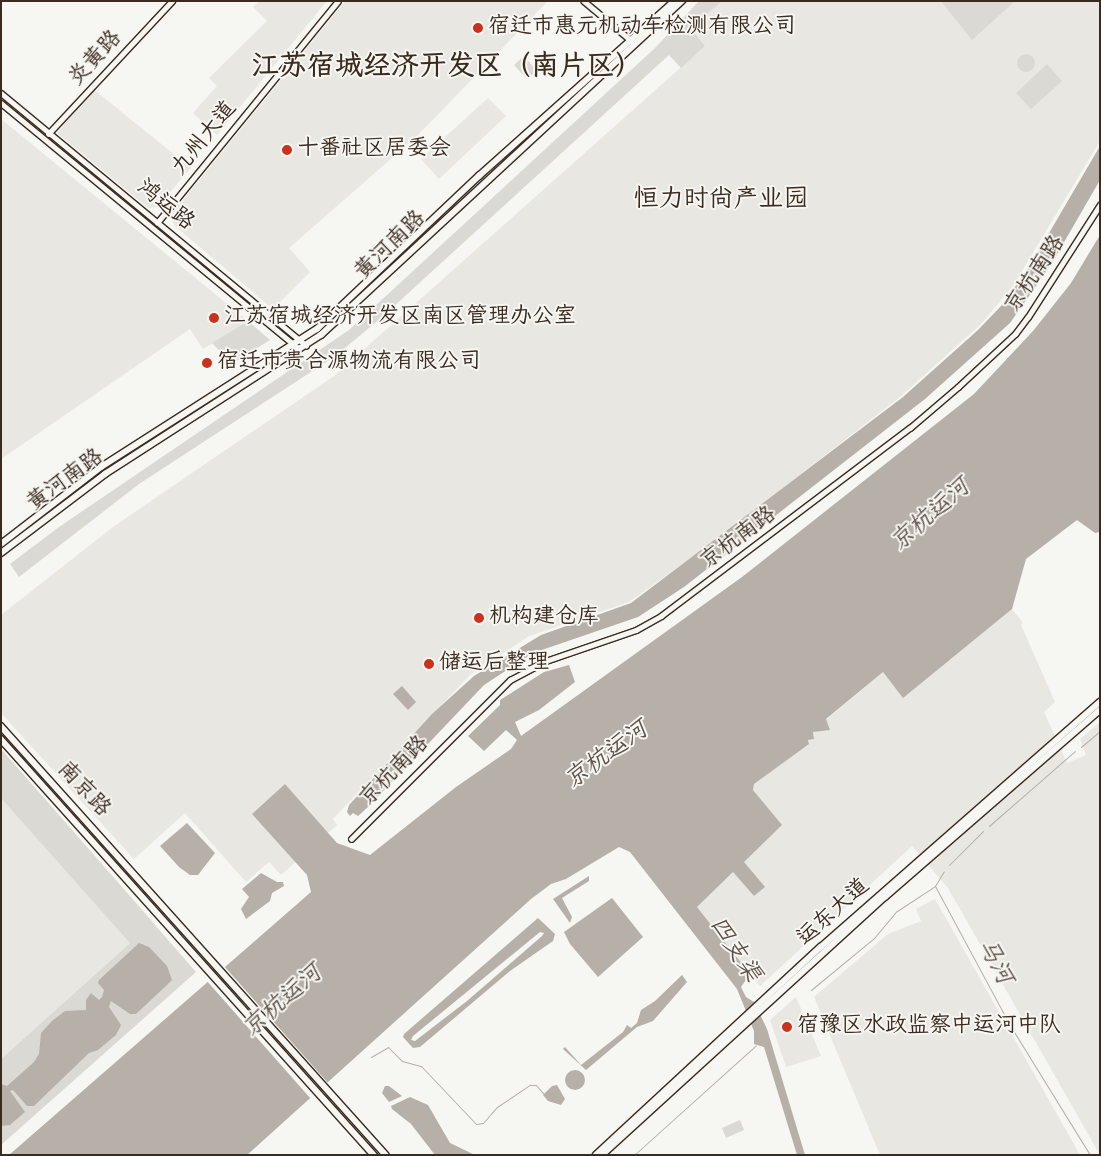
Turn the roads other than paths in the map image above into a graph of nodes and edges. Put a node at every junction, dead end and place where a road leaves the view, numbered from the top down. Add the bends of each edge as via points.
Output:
1 (172, 1) edge
2 (338, 1) edge
3 (584, 1) edge
4 (674, 1) edge
5 (682, 1) edge
6 (634, 43) junction
7 (1, 93) edge
8 (1, 103) edge
9 (49, 132) junction
10 (45, 139) junction
11 (1100, 205) edge
12 (158, 222) junction
13 (153, 227) junction
14 (301, 340) junction
15 (294, 344) junction
16 (306, 345) junction
17 (299, 349) junction
18 (1, 544) edge
19 (1, 553) edge
20 (1100, 702) edge
21 (1100, 710) edge
22 (1, 726) edge
23 (1, 739) edge
24 (351, 839) dead end
25 (758, 1010) junction
26 (741, 1025) junction
27 (374, 1155) edge
28 (386, 1155) edge
29 (596, 1155) edge
30 (602, 1155) edge

1 - 9 street, 炎黄路
2 - 12 street, 九州大道
3 - 6 street
4 - 6 main road, 黄河南路
5 - 6 main road, 黄河南路
6 - 14 main road, 黄河南路 via 479,176 342,308
6 - 16 main road, 黄河南路 via 345,315
7 - 9 street, 鸿运路
8 - 10 street, 鸿运路
9 - 10 street, 炎黄路
9 - 12 street, 鸿运路
10 - 13 street, 鸿运路
11 - 24 street, 京杭南路 via 1057,276 1015,334 910,428 653,621 546,661 510,680
12 - 13 street, 九州大道
12 - 14 street, 鸿运路
13 - 15 street, 鸿运路
14 - 15 main road, 黄河南路
14 - 16 street, 鸿运路
15 - 17 street, 鸿运路
15 - 18 main road, 黄河南路 via 102,467
16 - 17 main road, 黄河南路
17 - 19 main road, 黄河南路 via 104,474
20 - 25 main road, 运东大道
21 - 25 main road, 运东大道
22 - 28 main road, 南京路
23 - 27 main road, 南京路
25 - 26 main road, 运东大道
26 - 29 main road, 运东大道
26 - 30 main road, 运东大道

